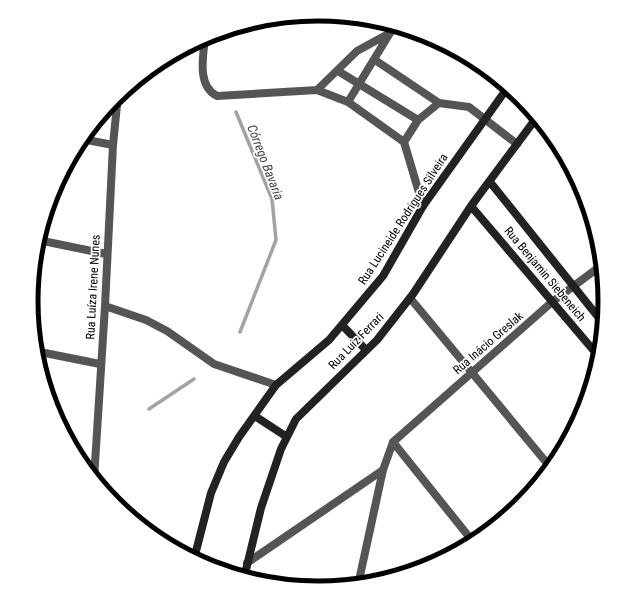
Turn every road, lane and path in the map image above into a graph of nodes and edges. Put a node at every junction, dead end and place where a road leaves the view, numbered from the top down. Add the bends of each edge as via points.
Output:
1 (390, 33) joint
2 (205, 45) edge
3 (374, 60) junction
4 (338, 71) junction
5 (359, 85) junction
6 (316, 90) junction
7 (504, 92) edge
8 (348, 102) junction
9 (439, 103) junction
10 (117, 106) edge
11 (418, 120) junction
12 (484, 120) junction
13 (533, 122) edge
14 (89, 140) edge
15 (404, 142) junction
16 (517, 144) junction
17 (113, 145) junction
18 (490, 182) junction
19 (423, 206) junction
20 (471, 206) junction
21 (44, 241) edge
22 (106, 254) junction
23 (596, 269) edge
24 (573, 286) junction
25 (410, 298) junction
26 (552, 302) junction
27 (105, 306) junction
28 (598, 318) edge
29 (343, 326) junction
30 (366, 350) junction
31 (594, 351) edge
32 (42, 352) edge
33 (100, 364) junction
34 (473, 373) junction
35 (276, 385) junction
36 (255, 416) junction
37 (287, 437) junction
38 (392, 442) junction
39 (547, 463) edge
40 (383, 470) junction
41 (94, 471) edge
42 (470, 538) edge
43 (195, 554) edge
44 (247, 563) junction
45 (245, 572) edge
46 (359, 579) edge

1 - 3 street
1 - 4 street via 357,51
2 - 6 street via 203,78 206,88 217,96
3 - 5 street
3 - 9 street
4 - 5 street
4 - 6 street
5 - 8 street
5 - 11 street
6 - 8 street
7 - 12 street, Rua Lucineide Rodrigues Silveira
8 - 15 street
9 - 11 street
9 - 12 street via 469,107 478,112
10 - 17 street, Rua Luíza Irene Nunes
11 - 15 street
12 - 16 street
12 - 19 street, Rua Lucineide Rodrigues Silveira
13 - 16 street, Rua Luiz Ferrari
14 - 17 street
15 - 19 street
16 - 18 street, Rua Luiz Ferrari
17 - 22 street, Rua Luíza Irene Nunes
18 - 20 street, Rua Luiz Ferrari
18 - 24 street, Rua Benjamin Siebeneich
19 - 29 street, Rua Lucineide Rodrigues Silveira via 383,276
20 - 25 street, Rua Luiz Ferrari
20 - 26 street, Rua Benjamin Siebeneich
21 - 22 street
22 - 27 street, Rua Luíza Irene Nunes
23 - 24 street, Rua Inácio Greslak
24 - 26 street, Rua Inácio Greslak
24 - 28 street, Rua Benjamin Siebeneich
25 - 30 street, Rua Luiz Ferrari
25 - 34 street
26 - 31 street, Rua Benjamin Siebeneich
26 - 34 street, Rua Inácio Greslak
27 - 33 street, Rua Luíza Irene Nunes
27 - 35 street via 146,320 214,364
29 - 30 street
29 - 35 street, Rua Lucineide Rodrigues Silveira
30 - 37 street, Rua Luiz Ferrari via 296,419
32 - 33 street
33 - 41 street, Rua Luíza Irene Nunes
34 - 38 street, Rua Inácio Greslak
34 - 39 street
35 - 36 street, Rua Lucineide Rodrigues Silveira
36 - 37 street
36 - 43 street, Rua Lucineide Rodrigues Silveira via 239,436 224,462 211,493
37 - 44 street, Rua Luiz Ferrari via 280,449 261,508
38 - 40 street
38 - 42 street
40 - 44 street
40 - 46 street
44 - 45 street, Rua Luiz Ferrari

